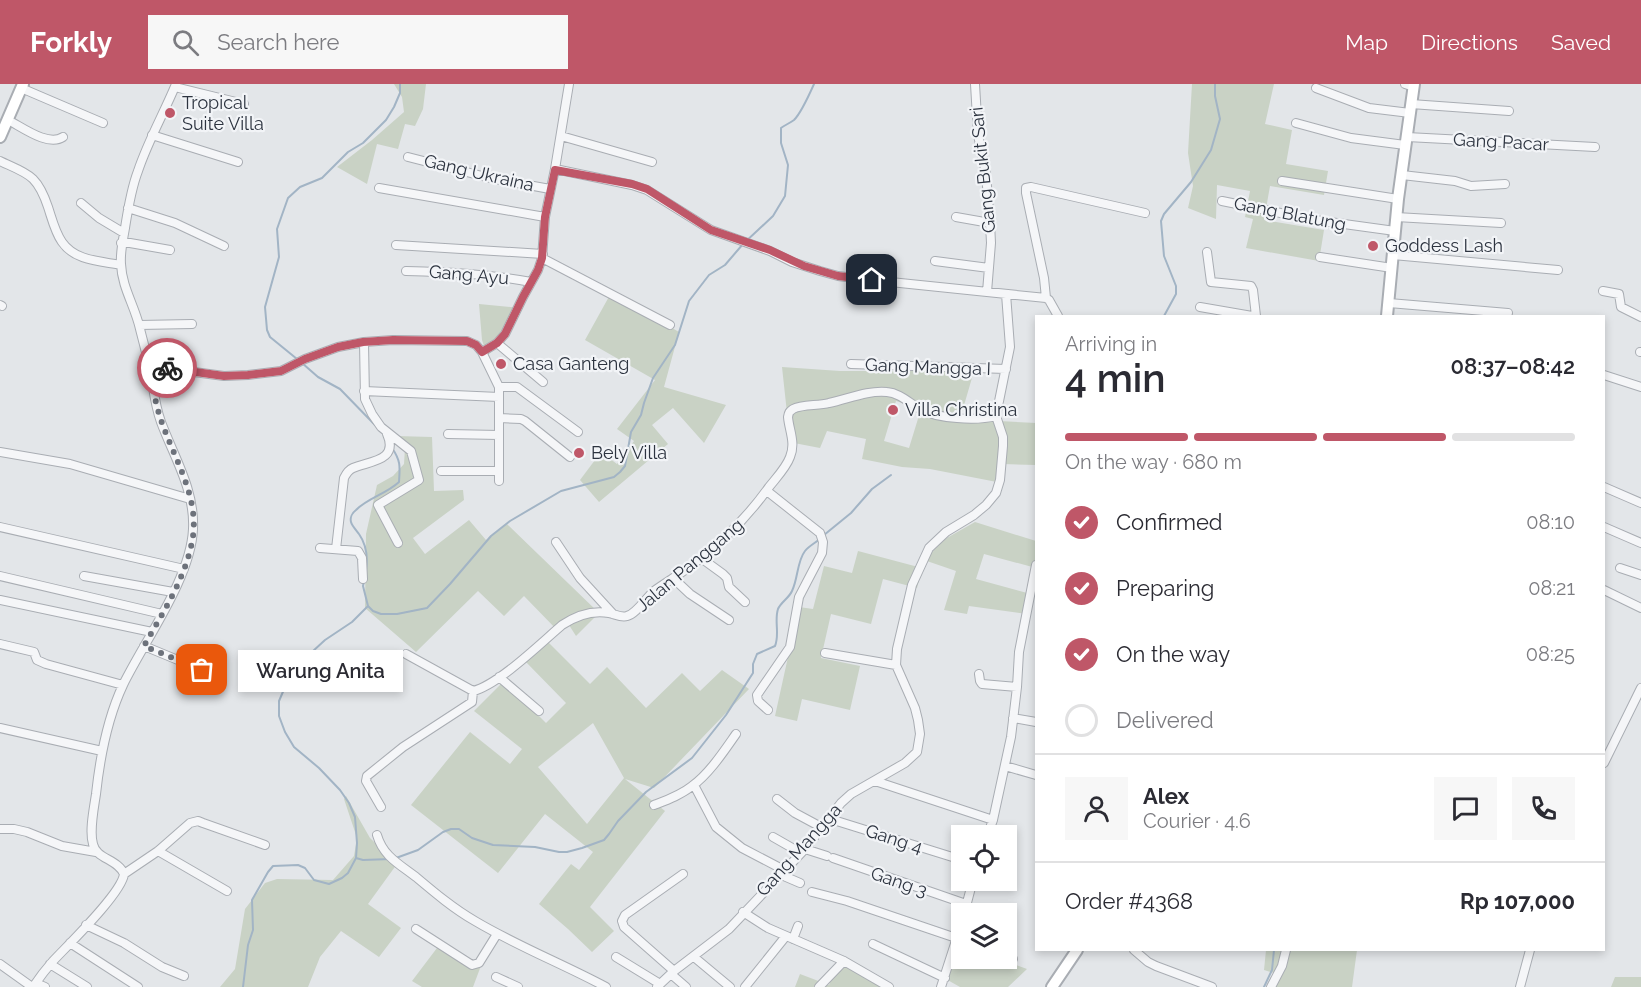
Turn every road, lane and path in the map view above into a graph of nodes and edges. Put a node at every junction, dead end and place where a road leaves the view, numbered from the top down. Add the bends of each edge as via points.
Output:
1 (569, 84) edge
2 (975, 84) edge
3 (1411, 85) edge
4 (22, 86) edge
5 (176, 86) edge
6 (1316, 88) dead end
7 (244, 105) dead end
8 (1411, 109) junction
9 (1509, 111) dead end
10 (8, 120) junction
11 (103, 123) dead end
12 (1296, 123) dead end
13 (152, 135) junction
14 (561, 136) junction
15 (0, 137) edge
16 (63, 137) dead end
17 (1406, 141) junction
18 (1595, 147) dead end
19 (408, 157) dead end
20 (0, 161) edge
21 (238, 162) dead end
22 (652, 162) dead end
23 (555, 170) junction
24 (1401, 175) junction
25 (1282, 181) dead end
26 (1505, 184) dead end
27 (379, 188) dead end
28 (550, 189) junction
29 (1398, 199) junction
30 (1222, 201) dead end
31 (81, 203) dead end
32 (128, 208) junction
33 (1145, 213) dead end
34 (545, 217) junction
35 (956, 217) dead end
36 (1396, 217) junction
37 (990, 223) junction
38 (1501, 223) dead end
39 (1395, 231) junction
40 (124, 233) junction
41 (122, 243) junction
42 (396, 245) dead end
43 (224, 246) dead end
44 (170, 250) dead end
45 (1207, 252) dead end
46 (1393, 255) junction
47 (542, 256) junction
48 (1320, 257) dead end
49 (935, 261) dead end
50 (121, 264) junction
51 (989, 268) junction
52 (1392, 268) junction
53 (1558, 270) dead end
54 (406, 271) dead end
55 (531, 282) junction
56 (1603, 291) dead end
57 (987, 292) junction
58 (1005, 294) junction
59 (1046, 298) junction
60 (1389, 303) junction
61 (1200, 307) dead end
62 (1508, 313) dead end
63 (1058, 315) edge
64 (1248, 315) edge
65 (1254, 315) edge
66 (1387, 315) edge
67 (1641, 317) edge
68 (192, 324) dead end
69 (139, 325) junction
70 (670, 325) dead end
71 (363, 342) junction
72 (497, 343) junction
73 (482, 352) junction
74 (851, 364) dead end
75 (149, 366) junction
76 (1006, 369) junction
77 (1605, 375) edge
78 (543, 382) dead end
79 (499, 387) junction
80 (1641, 387) edge
81 (364, 391) junction
82 (499, 397) junction
83 (996, 416) junction
84 (499, 418) junction
85 (386, 432) junction
86 (578, 432) dead end
87 (448, 434) dead end
88 (499, 435) junction
89 (0, 452) edge
90 (570, 457) dead end
91 (441, 471) dead end
92 (499, 471) junction
93 (500, 481) dead end
94 (1605, 487) edge
95 (767, 490) junction
96 (190, 499) junction
97 (1641, 503) edge
98 (0, 526) edge
99 (1605, 527) edge
100 (556, 542) dead end
101 (398, 543) dead end
102 (1641, 543) edge
103 (320, 548) dead end
104 (336, 549) junction
105 (701, 558) junction
106 (184, 568) junction
107 (1620, 568) dead end
108 (1035, 570) edge
109 (1641, 575) edge
110 (0, 576) edge
111 (84, 576) dead end
112 (673, 578) junction
113 (363, 579) dead end
114 (1605, 590) edge
115 (173, 592) junction
116 (0, 600) edge
117 (745, 602) dead end
118 (1641, 608) edge
119 (162, 614) junction
120 (613, 614) junction
121 (729, 620) dead end
122 (152, 632) junction
123 (0, 644) edge
124 (144, 646) junction
125 (825, 653) dead end
126 (406, 654) dead end
127 (896, 665) junction
128 (202, 670) dead end
129 (979, 674) dead end
130 (499, 677) junction
131 (123, 685) junction
132 (1017, 687) junction
133 (1641, 688) edge
134 (473, 691) junction
135 (768, 710) dead end
136 (540, 711) dead end
137 (1013, 718) junction
138 (1035, 722) edge
139 (0, 728) edge
140 (736, 735) dead end
141 (102, 751) junction
142 (1605, 761) edge
143 (1005, 766) junction
144 (1035, 775) edge
145 (875, 781) junction
146 (694, 785) junction
147 (777, 799) dead end
148 (654, 805) dead end
149 (381, 807) dead end
150 (827, 818) junction
151 (993, 819) junction
152 (991, 825) edge
153 (820, 827) junction
154 (0, 829) edge
155 (377, 835) dead end
156 (773, 837) dead end
157 (265, 845) dead end
158 (158, 850) junction
159 (803, 851) junction
160 (96, 852) junction
161 (951, 857) edge
162 (783, 872) junction
163 (124, 874) junction
164 (683, 874) dead end
165 (800, 883) dead end
166 (227, 891) dead end
167 (812, 892) dead end
168 (963, 903) edge
169 (743, 912) junction
170 (86, 925) junction
171 (798, 926) dead end
172 (416, 929) dead end
173 (497, 934) junction
174 (951, 936) edge
175 (789, 937) junction
176 (70, 943) junction
177 (873, 944) dead end
178 (1076, 951) edge
179 (1136, 951) edge
180 (1287, 951) edge
181 (1530, 951) edge
182 (616, 957) dead end
183 (694, 957) junction
184 (844, 961) junction
185 (951, 961) edge
186 (0, 964) edge
187 (50, 964) junction
188 (673, 972) junction
189 (184, 976) dead end
190 (496, 977) dead end
191 (945, 978) junction
192 (34, 986) edge
193 (659, 986) edge
194 (45, 987) edge
195 (87, 987) edge
196 (138, 987) edge
197 (518, 987) edge
198 (606, 987) edge
199 (686, 987) edge
200 (730, 987) edge
201 (745, 987) edge
202 (819, 987) edge
203 (889, 987) edge
204 (942, 987) edge
205 (1052, 987) edge
206 (1212, 987) edge
207 (1271, 987) edge
208 (1520, 987) edge

1 - 14 street
2 - 37 street, Gang Bukit Sari
3 - 8 main road
4 - 10 main road
4 - 11 street
5 - 7 street
5 - 13 street
6 - 8 street via 1369,108
8 - 9 street
8 - 17 main road
10 - 15 main road
10 - 16 street via 49,141
12 - 17 street, Gang Pacar via 1351,138
13 - 21 street
13 - 32 street
14 - 22 street
14 - 23 street
17 - 18 street, Gang Pacar
17 - 24 main road
19 - 28 street, Gang Ukraina
20 - 50 street via 32,178 46,201 62,243 70,251 82,258
23 - 28 street
23 - 57 street via 647,189 711,230 820,271
24 - 26 street via 1471,186
24 - 29 main road
25 - 29 street
27 - 34 street
28 - 34 street
29 - 36 main road
30 - 39 street, Gang Blatung via 1314,220
31 - 40 street
32 - 40 street
32 - 43 street via 175,223
33 - 59 street via 1027,187
34 - 47 street
35 - 37 street
36 - 38 street
36 - 39 main road
37 - 51 street, Gang Bukit Sari
39 - 46 main road
40 - 41 street
41 - 44 street
41 - 50 street
42 - 47 street
45 - 65 street via 1210,282 1251,286
46 - 52 main road
46 - 53 street
47 - 55 street
47 - 70 street
48 - 52 street
49 - 51 street
50 - 69 street via 124,287
51 - 57 street, Gang Bukit Sari
52 - 60 main road
54 - 55 street, Gang Ayu via 467,272
55 - 72 street
56 - 67 street via 1619,294 1621,307
57 - 58 street
58 - 59 street
58 - 76 street via 1010,347
59 - 63 street
60 - 62 street
60 - 66 main road
61 - 64 street
68 - 69 street
69 - 75 street
71 - 73 street via 467,341
71 - 75 street via 338,347 281,371 248,375 224,376
71 - 81 street
72 - 73 street
72 - 78 street
73 - 79 street
74 - 76 street, Gang Mangga I
75 - 96 street via 161,421
76 - 83 street
77 - 80 street
79 - 82 street
79 - 86 street via 517,387
81 - 82 street
81 - 85 street via 372,414
82 - 84 street
83 - 95 street, Jalan Panggang via 965,418 936,414 887,392 795,408 788,417 793,441 791,456
83 - 127 street via 1003,437 1003,464 996,493 974,515 929,548 907,602
84 - 88 street
84 - 90 street via 525,421
85 - 101 street via 411,451 420,480 378,504
85 - 104 street via 386,455 353,468 344,478
87 - 88 street
88 - 92 street
89 - 96 street via 70,464
91 - 92 street
92 - 93 street
94 - 97 street
95 - 105 street, Jalan Panggang via 743,521
95 - 135 street via 820,533 823,542 822,554 799,597 790,647 757,695
96 - 106 street via 194,515 192,543
98 - 106 street
99 - 102 street
100 - 120 street via 580,578
103 - 104 street
104 - 113 street via 361,554
105 - 112 street, Jalan Panggang
105 - 117 street via 723,574 729,587
106 - 115 street
107 - 109 street
108 - 132 street via 1019,652
110 - 119 street
111 - 115 street
112 - 120 street, Jalan Panggang via 632,614
112 - 121 street
114 - 118 street
115 - 119 street
116 - 122 street
119 - 122 street
120 - 130 street, Jalan Panggang via 586,613 572,618
122 - 124 street
123 - 131 street via 34,652 37,660 46,664
124 - 128 street
124 - 131 street
125 - 127 street
126 - 134 street
127 - 145 street, Gang Mangga via 915,708 920,743 912,758
129 - 132 street via 982,684
130 - 134 street, Jalan Panggang
130 - 136 street
131 - 141 street
132 - 137 street
133 - 142 street
134 - 149 street via 472,702 367,776
137 - 138 street
137 - 143 street
139 - 141 street
140 - 146 street
141 - 160 street via 93,818 92,842
143 - 144 street
143 - 151 street
145 - 150 street, Gang Mangga via 851,794
145 - 151 street
146 - 148 street
146 - 162 street via 716,826 742,848
147 - 153 street
150 - 153 street, Gang Mangga
150 - 161 street, Gang 4
151 - 152 street
153 - 159 street, Gang Mangga
154 - 160 street via 27,832 62,846
155 - 173 street via 390,857 450,905
156 - 159 street, Gang 3
157 - 158 street via 198,821 185,826
158 - 163 street
158 - 166 street
159 - 162 street, Gang Mangga
159 - 168 street, Gang 3
160 - 163 street via 118,865
162 - 165 street via 786,878
162 - 169 street, Gang Mangga
163 - 170 street via 119,888
164 - 188 street via 622,921
167 - 174 street
169 - 175 street
169 - 183 street, Gang Mangga via 729,929
170 - 176 street
170 - 189 street
171 - 175 street
172 - 173 street via 472,965 479,963
173 - 198 street
175 - 184 street
175 - 201 street
176 - 187 street
176 - 196 street
177 - 191 street
178 - 205 main road
179 - 206 street via 1156,966
180 - 207 street
181 - 208 street
182 - 193 street
183 - 188 street, Gang Mangga
183 - 200 street
184 - 202 street
184 - 203 street
185 - 191 street
186 - 192 street
187 - 192 street
187 - 195 street
188 - 193 street, Gang Mangga
188 - 199 street
190 - 197 street
191 - 204 street
192 - 194 street

